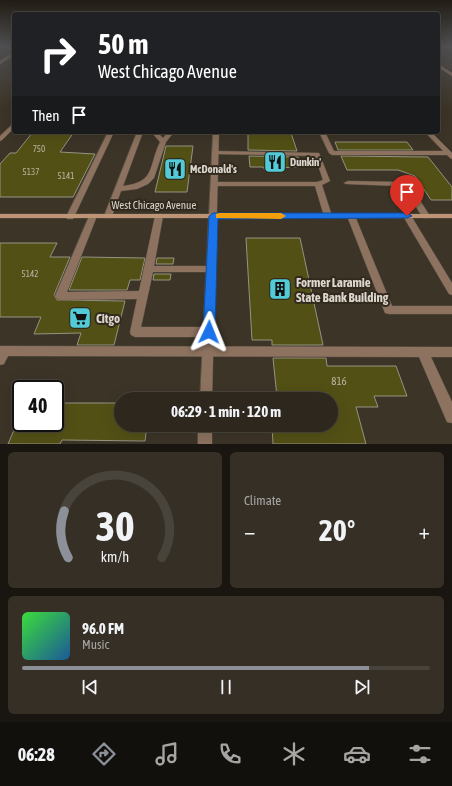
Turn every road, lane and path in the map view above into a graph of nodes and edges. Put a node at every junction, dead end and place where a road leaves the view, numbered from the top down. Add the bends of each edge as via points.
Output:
1 (440, 67) edge
2 (452, 75) edge
3 (12, 127) edge
4 (110, 134) edge
5 (139, 134) edge
6 (156, 134) edge
7 (169, 134) edge
8 (216, 134) edge
9 (323, 134) edge
10 (430, 134) edge
11 (0, 139) edge
12 (162, 141) junction
13 (215, 154) junction
14 (450, 155) edge
15 (348, 183) dead end
16 (214, 184) junction
17 (318, 184) junction
18 (118, 189) junction
19 (0, 216) edge
20 (93, 216) junction
21 (108, 216) junction
22 (159, 216) junction
23 (213, 216) junction
24 (328, 216) junction
25 (351, 216) junction
26 (407, 216) junction
27 (426, 216) junction
28 (452, 216) edge
29 (70, 217) junction
30 (149, 269) junction
31 (211, 269) junction
32 (452, 291) edge
33 (143, 295) junction
34 (452, 310) edge
35 (209, 332) junction
36 (208, 352) junction
37 (423, 352) junction
38 (452, 352) edge
39 (2, 354) edge
40 (206, 392) edge
41 (452, 417) edge
42 (205, 432) edge
43 (204, 444) edge

1 - 2 street
3 - 11 street
4 - 29 street
5 - 18 street
6 - 12 street
7 - 12 street
8 - 13 street
9 - 14 street via 332,153
10 - 14 street
12 - 18 street via 151,179 135,188
13 - 16 street
13 - 17 street via 317,154 327,181
15 - 27 street via 400,184 407,187
16 - 17 street
16 - 23 street
17 - 24 street
18 - 21 street
19 - 29 main road, West Chicago Avenue
20 - 21 main road, West Chicago Avenue
20 - 29 main road, West Chicago Avenue
20 - 33 street via 60,296
21 - 22 main road, West Chicago Avenue
22 - 23 main road, West Chicago Avenue
22 - 30 street
23 - 24 main road, West Chicago Avenue
23 - 31 street
24 - 25 main road, West Chicago Avenue
25 - 26 main road, West Chicago Avenue
25 - 34 street via 389,310
26 - 27 main road, West Chicago Avenue
26 - 32 street
27 - 28 main road, West Chicago Avenue
30 - 31 street
30 - 33 street
31 - 35 street
33 - 35 street via 135,332
35 - 36 street
36 - 37 street
36 - 39 street
36 - 40 street
37 - 38 street
37 - 41 street
42 - 43 street

